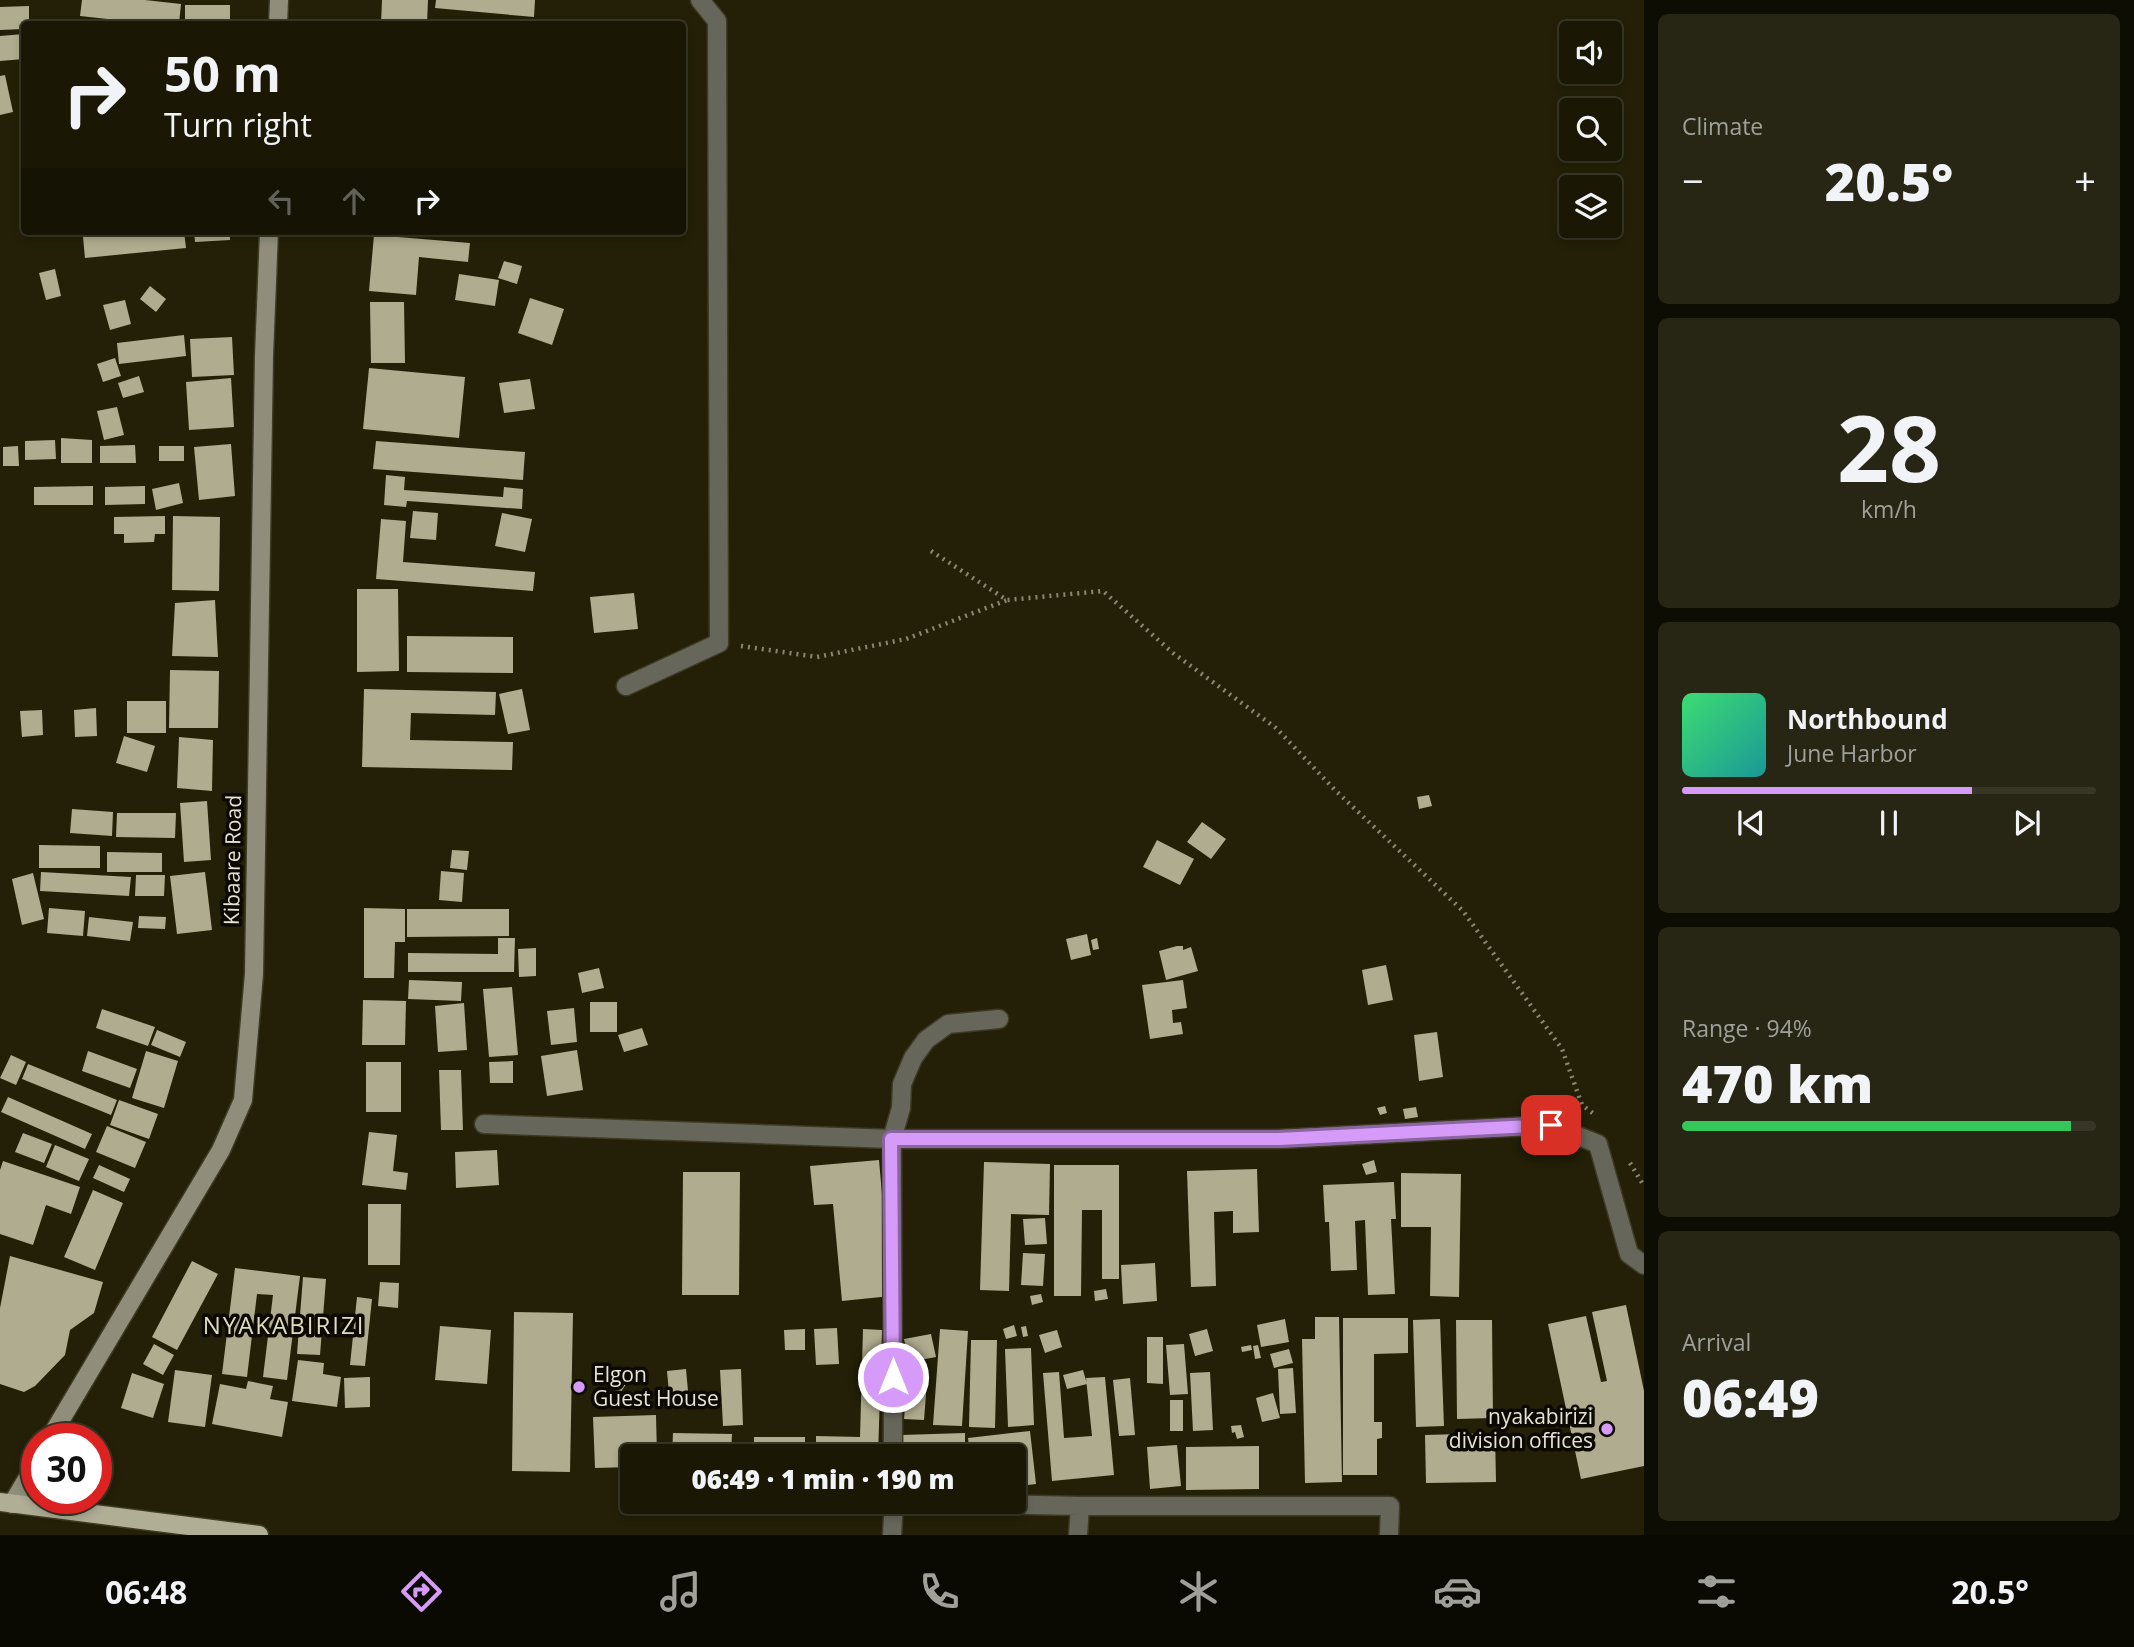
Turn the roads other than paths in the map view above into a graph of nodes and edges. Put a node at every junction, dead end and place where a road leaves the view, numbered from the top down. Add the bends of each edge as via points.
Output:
1 (279, 0) edge
2 (700, 0) edge
3 (278, 21) edge
4 (269, 235) edge
5 (626, 686) dead end
6 (999, 1019) dead end
7 (484, 1124) dead end
8 (891, 1139) junction
9 (1644, 1265) edge
10 (59, 1423) edge
11 (893, 1444) edge
12 (21, 1483) edge
13 (6, 1503) edge
14 (1026, 1505) edge
15 (1080, 1506) junction
16 (893, 1514) edge
17 (135, 1527) edge
18 (259, 1535) edge
19 (892, 1535) edge
20 (1078, 1535) edge
21 (1389, 1535) edge

1 - 3 main road
2 - 5 street via 717,21 719,643
4 - 10 main road, Kibaare Road via 254,974 243,1100 221,1150
6 - 8 street via 948,1024 926,1040 902,1084 900,1113
7 - 8 street
8 - 9 street via 1279,1139 1551,1125 1598,1144 1629,1254
8 - 11 street
12 - 13 main road
13 - 17 main road
14 - 15 street
15 - 20 street
15 - 21 street via 1390,1506
16 - 19 street
17 - 18 main road

